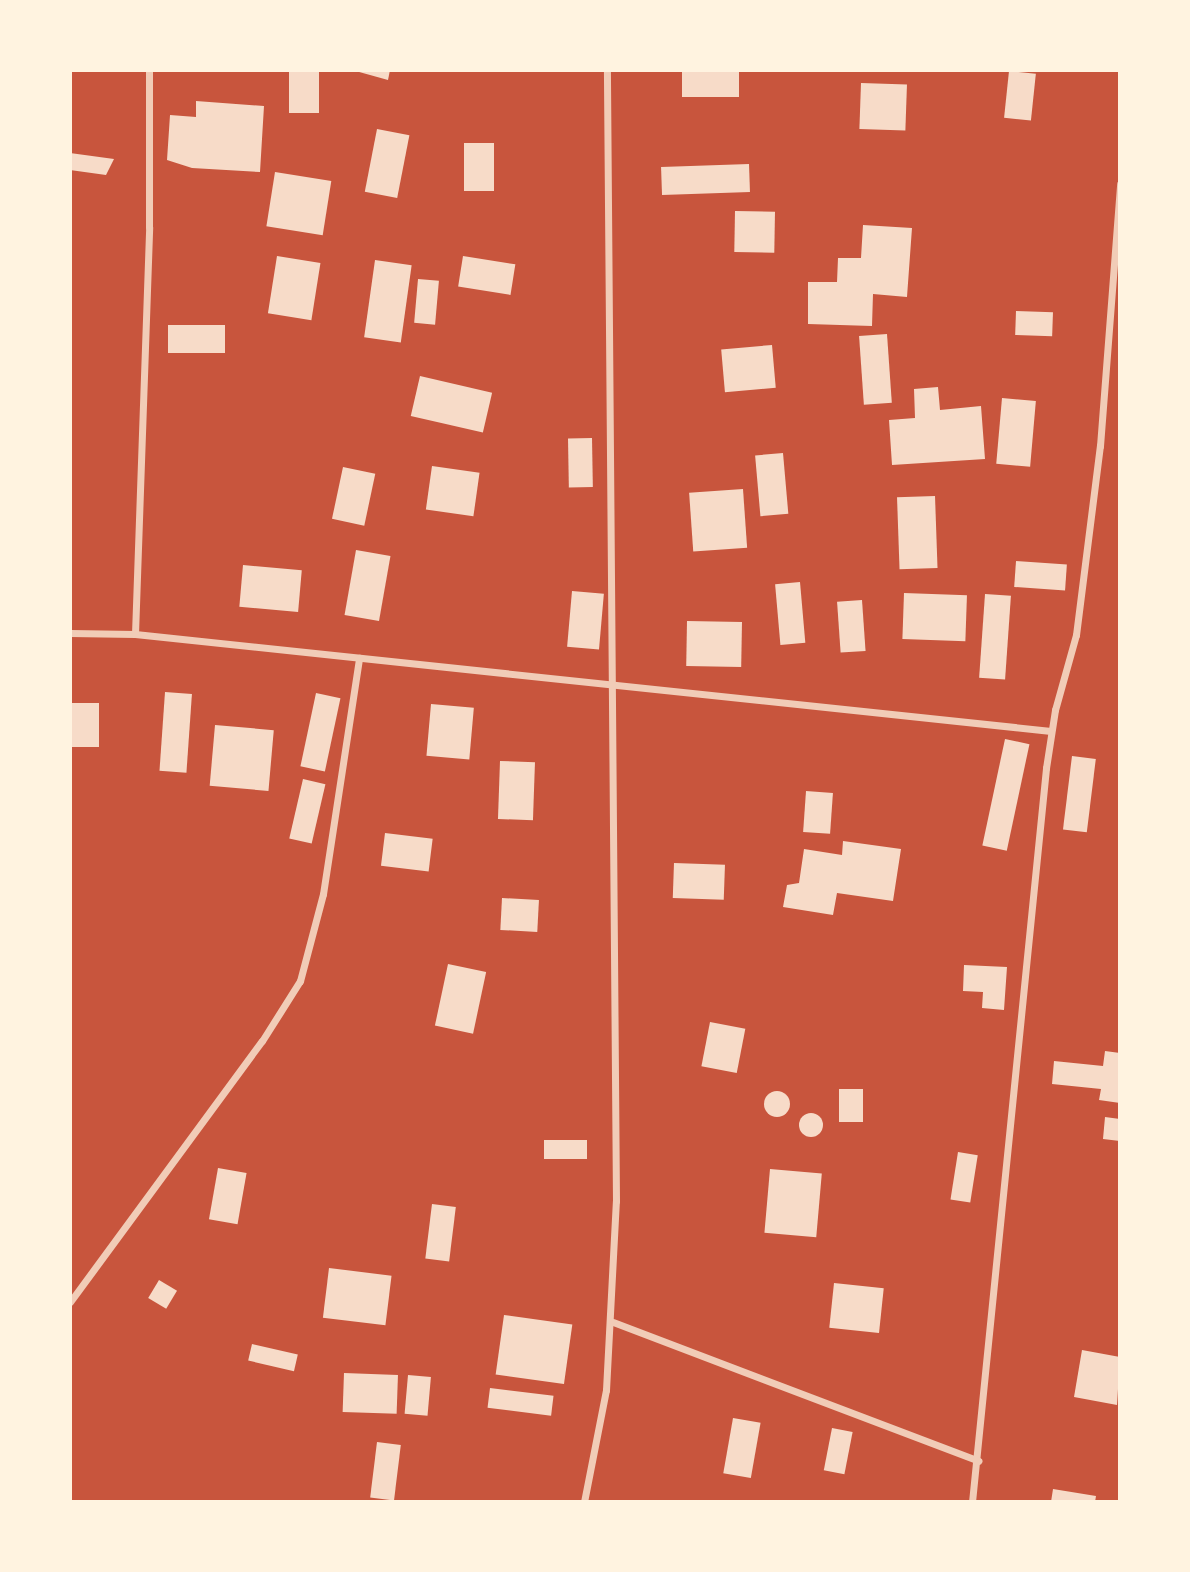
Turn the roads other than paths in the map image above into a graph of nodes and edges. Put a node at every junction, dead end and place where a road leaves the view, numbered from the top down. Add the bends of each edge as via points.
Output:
1 (149, 70) edge
2 (607, 70) edge
3 (1120, 184) edge
4 (70, 633) edge
5 (135, 634) junction
6 (359, 658) junction
7 (614, 685) junction
8 (1051, 732) junction
9 (70, 1302) edge
10 (613, 1322) junction
11 (978, 1461) junction
12 (584, 1502) edge
13 (972, 1502) edge

1 - 5 street via 149,228
2 - 7 street
3 - 8 street via 1105,401 1083,582 1070,666
4 - 5 street
5 - 6 street
6 - 7 street
6 - 9 street via 323,894 300,981 262,1041
7 - 8 street
7 - 10 street
8 - 11 street
10 - 11 street
10 - 12 street via 606,1390
11 - 13 street

